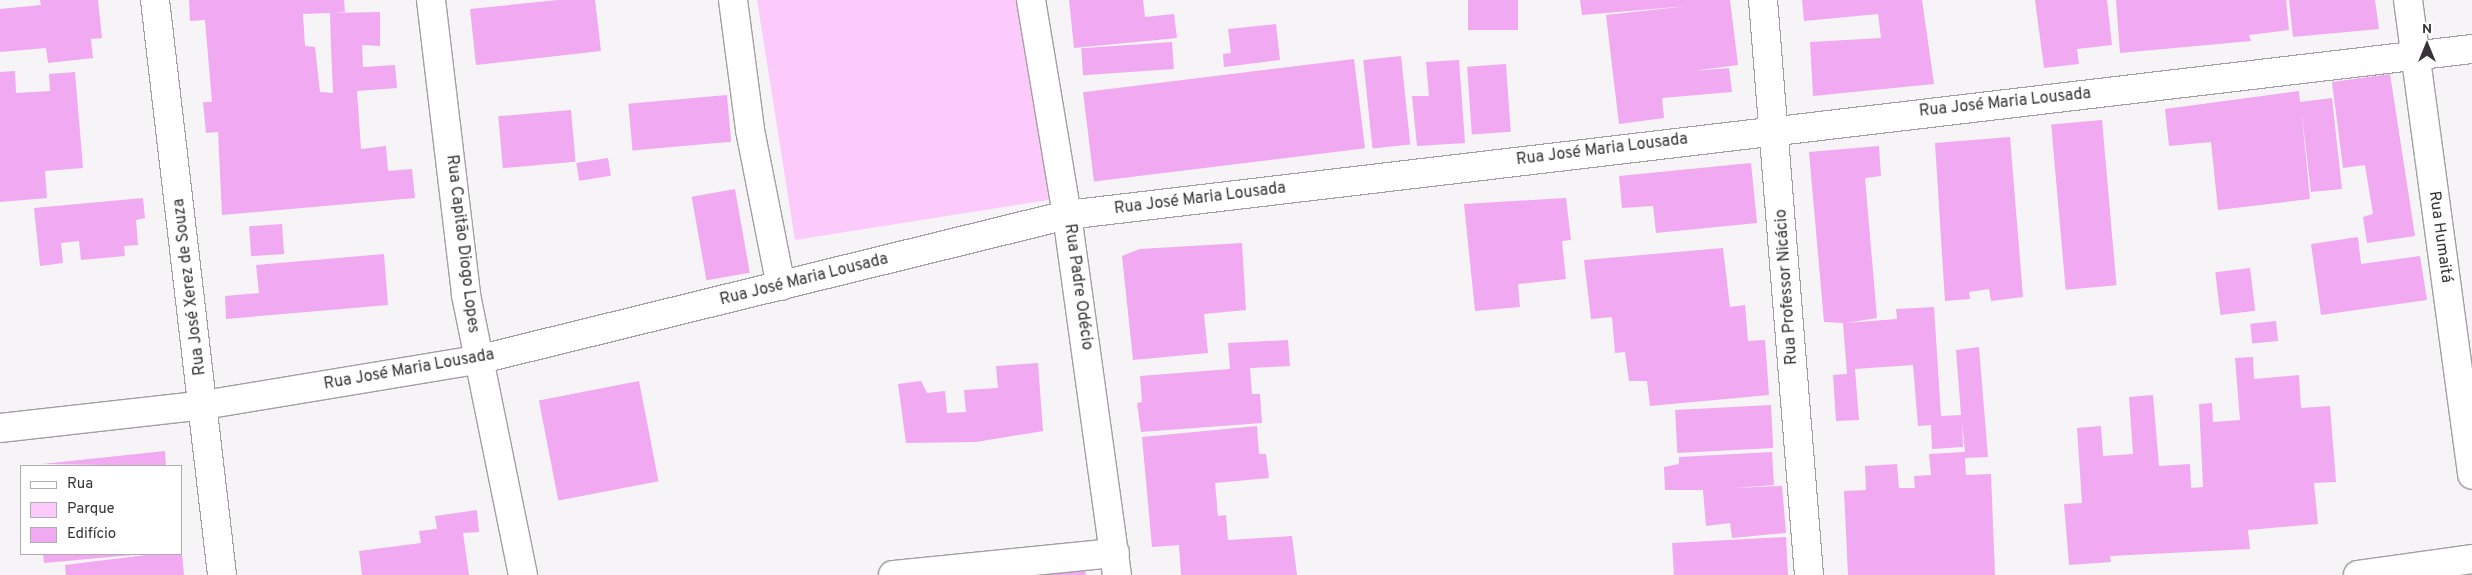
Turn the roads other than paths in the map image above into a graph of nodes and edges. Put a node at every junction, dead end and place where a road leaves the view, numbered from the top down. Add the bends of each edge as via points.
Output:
1 (155, 0) edge
2 (431, 0) edge
3 (732, 0) edge
4 (1031, 0) edge
5 (1763, 0) edge
6 (2408, 0) edge
7 (2472, 49) edge
8 (2416, 57) junction
9 (1775, 129) junction
10 (1068, 216) junction
11 (781, 286) junction
12 (477, 360) junction
13 (204, 404) junction
14 (0, 428) edge
15 (2472, 475) edge
16 (2472, 559) edge
17 (1116, 564) edge
18 (222, 575) edge
19 (523, 575) edge
20 (893, 575) edge
21 (1808, 575) edge
22 (2358, 575) edge

1 - 13 street, Rua José Xerez de Souza
2 - 12 street, Rua Capitão Diogo Lopes
3 - 11 street via 750,130
4 - 10 street, Rua Padre Odécio
5 - 9 street, Rua Professor Nicácio
6 - 8 street, Rua Humaitá
7 - 8 street, Rua José Maria Lousada
8 - 9 street, Rua José Maria Lousada
8 - 15 street, Rua Humaitá
9 - 10 street, Rua José Maria Lousada
9 - 21 street, Rua Professor Nicácio
10 - 11 street, Rua José Maria Lousada
10 - 17 street, Rua Padre Odécio
11 - 12 street, Rua José Maria Lousada
12 - 13 street, Rua José Maria Lousada
12 - 19 street, Rua Capitão Diogo Lopes
13 - 14 street, Rua José Maria Lousada
13 - 18 street, Rua José Xerez de Souza
16 - 22 street
17 - 20 street

